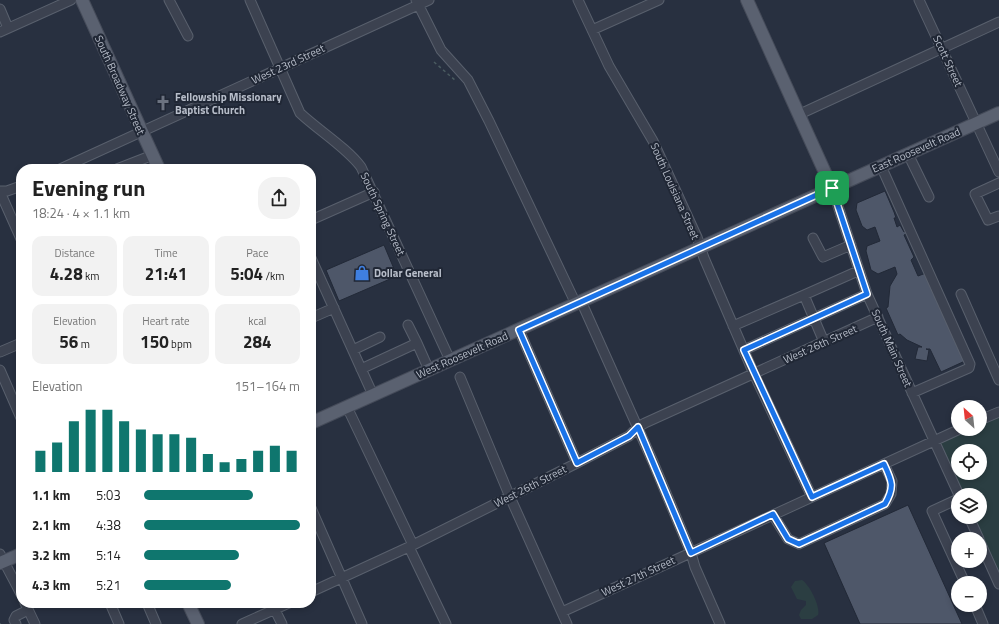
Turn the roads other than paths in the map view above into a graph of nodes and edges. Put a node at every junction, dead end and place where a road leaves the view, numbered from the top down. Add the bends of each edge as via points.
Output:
1 (71, 0) edge
2 (82, 0) edge
3 (170, 0) edge
4 (250, 0) edge
5 (429, 0) edge
6 (578, 0) edge
7 (659, 0) edge
8 (747, 0) edge
9 (919, 0) edge
10 (417, 2) edge
11 (0, 9) edge
12 (999, 22) edge
13 (4, 30) edge
14 (592, 30) junction
15 (188, 36) dead end
16 (943, 49) junction
17 (280, 68) junction
18 (999, 113) edge
19 (800, 114) junction
20 (977, 123) junction
21 (141, 131) junction
22 (908, 154) junction
23 (153, 155) junction
24 (78, 164) edge
25 (130, 164) edge
26 (157, 164) edge
27 (882, 166) junction
28 (999, 172) edge
29 (999, 183) edge
30 (16, 188) edge
31 (832, 188) junction
32 (0, 192) edge
33 (374, 192) junction
34 (929, 197) dead end
35 (999, 216) edge
36 (316, 218) edge
37 (16, 227) edge
38 (813, 238) dead end
39 (851, 245) junction
40 (700, 248) junction
41 (316, 269) edge
42 (858, 270) junction
43 (867, 294) junction
44 (961, 294) dead end
45 (804, 295) junction
46 (578, 302) junction
47 (334, 308) junction
48 (316, 316) edge
49 (878, 317) junction
50 (813, 318) junction
51 (408, 325) dead end
52 (733, 326) junction
53 (519, 330) junction
54 (380, 338) dead end
55 (824, 342) junction
56 (417, 343) junction
57 (16, 345) edge
58 (353, 350) junction
59 (744, 350) junction
60 (0, 352) edge
61 (450, 360) junction
62 (361, 369) junction
63 (0, 370) edge
64 (429, 370) junction
65 (754, 374) junction
66 (460, 377) dead end
67 (999, 380) edge
68 (912, 393) junction
69 (373, 395) junction
70 (16, 407) edge
71 (347, 407) junction
72 (999, 412) edge
73 (987, 417) edge
74 (316, 421) edge
75 (638, 427) junction
76 (951, 433) edge
77 (934, 441) junction
78 (577, 463) junction
79 (884, 464) junction
80 (956, 488) edge
81 (510, 497) junction
82 (812, 497) junction
83 (951, 502) edge
84 (773, 514) junction
85 (316, 520) edge
86 (411, 546) junction
87 (691, 553) junction
88 (16, 556) edge
89 (987, 557) edge
90 (1, 560) edge
91 (962, 576) edge
92 (341, 578) junction
93 (16, 583) edge
94 (999, 584) edge
95 (316, 590) edge
96 (26, 608) edge
97 (27, 608) edge
98 (112, 608) edge
99 (149, 608) edge
100 (190, 608) edge
101 (279, 608) edge
102 (275, 610) junction
103 (562, 612) junction
104 (978, 612) edge
105 (16, 624) edge
106 (35, 624) edge
107 (119, 624) edge
108 (156, 624) edge
109 (198, 624) edge
110 (242, 624) edge
111 (282, 624) edge
112 (362, 624) edge
113 (446, 624) edge
114 (567, 624) edge
115 (720, 624) edge
116 (983, 624) edge

1 - 13 street
2 - 21 main road, South Broadway Street
3 - 15 street
4 - 17 street, South Spring Street
5 - 10 street, West 23rd Street
6 - 14 street, South Louisiana Street
7 - 14 street
8 - 19 main road, South Main Street
9 - 16 street, Scott Street
10 - 17 street, West 23rd Street
10 - 46 street via 441,50 468,80
11 - 13 street
12 - 16 street
14 - 40 street, South Louisiana Street via 612,72 653,141
16 - 19 street
16 - 20 street, Scott Street
17 - 21 street, West 23rd Street
17 - 33 street, South Spring Street via 300,113 356,160
18 - 20 main road, East Roosevelt Road
19 - 31 main road, South Main Street
20 - 22 main road, East Roosevelt Road
20 - 28 street, Scott Street
21 - 23 main road, South Broadway Street
21 - 24 street, West 23rd Street
22 - 27 main road, East Roosevelt Road
22 - 34 street
23 - 25 street
23 - 26 main road, South Broadway Street
27 - 31 main road, East Roosevelt Road
27 - 68 street via 970,364 969,368 958,374
29 - 35 street via 975,194 988,220
30 - 32 street
31 - 39 street, South Main Street
31 - 40 main road, West Roosevelt Road
32 - 37 street
33 - 36 street
33 - 61 street, South Spring Street
38 - 39 street via 823,257
39 - 42 street, South Main Street
40 - 46 main road, West Roosevelt Road
40 - 52 street, South Louisiana Street
41 - 47 street
42 - 43 street, South Main Street
42 - 45 street
43 - 49 street, South Main Street
43 - 50 street
44 - 67 street
45 - 50 street
45 - 52 street
46 - 53 main road, West Roosevelt Road
46 - 75 street
47 - 48 street
47 - 58 street
49 - 55 street, West 26th Street
49 - 68 street, South Main Street
50 - 55 street
50 - 59 street
51 - 56 street
52 - 59 street, South Louisiana Street
53 - 61 main road, West Roosevelt Road
53 - 78 street
54 - 58 street
55 - 65 street, West 26th Street
56 - 62 street
56 - 64 street
57 - 60 street
58 - 62 street
59 - 65 street, South Louisiana Street
61 - 64 main road, West Roosevelt Road
62 - 69 street
63 - 70 street
64 - 69 main road, West Roosevelt Road
65 - 75 street, West 26th Street
65 - 82 street, South Louisiana Street
66 - 81 street
68 - 77 street, South Main Street
69 - 71 main road, West Roosevelt Road
71 - 74 main road, West Roosevelt Road
71 - 86 street
72 - 73 street
75 - 78 street, West 26th Street via 629,436
75 - 87 street
76 - 77 street, West 27th Street
77 - 79 street, West 27th Street
77 - 80 street, South Main Street
78 - 81 street, West 26th Street
79 - 82 street, West 27th Street
79 - 84 street via 892,481 891,494 885,504 826,532 799,544 788,539
81 - 86 street, West 26th Street
81 - 103 street
82 - 84 street, West 27th Street
83 - 91 street via 932,511
84 - 87 street, West 27th Street
85 - 92 street
86 - 92 street, West 26th Street
86 - 113 street
87 - 103 street, West 27th Street
87 - 115 street
88 - 90 main road
89 - 94 street
90 - 93 street via 10,570
92 - 95 street, West 26th Street
92 - 112 street
96 - 105 street via 16,616
97 - 106 street
98 - 107 street
99 - 108 street
100 - 109 main road
101 - 102 street
102 - 110 street
102 - 111 street
103 - 114 street
104 - 116 street

